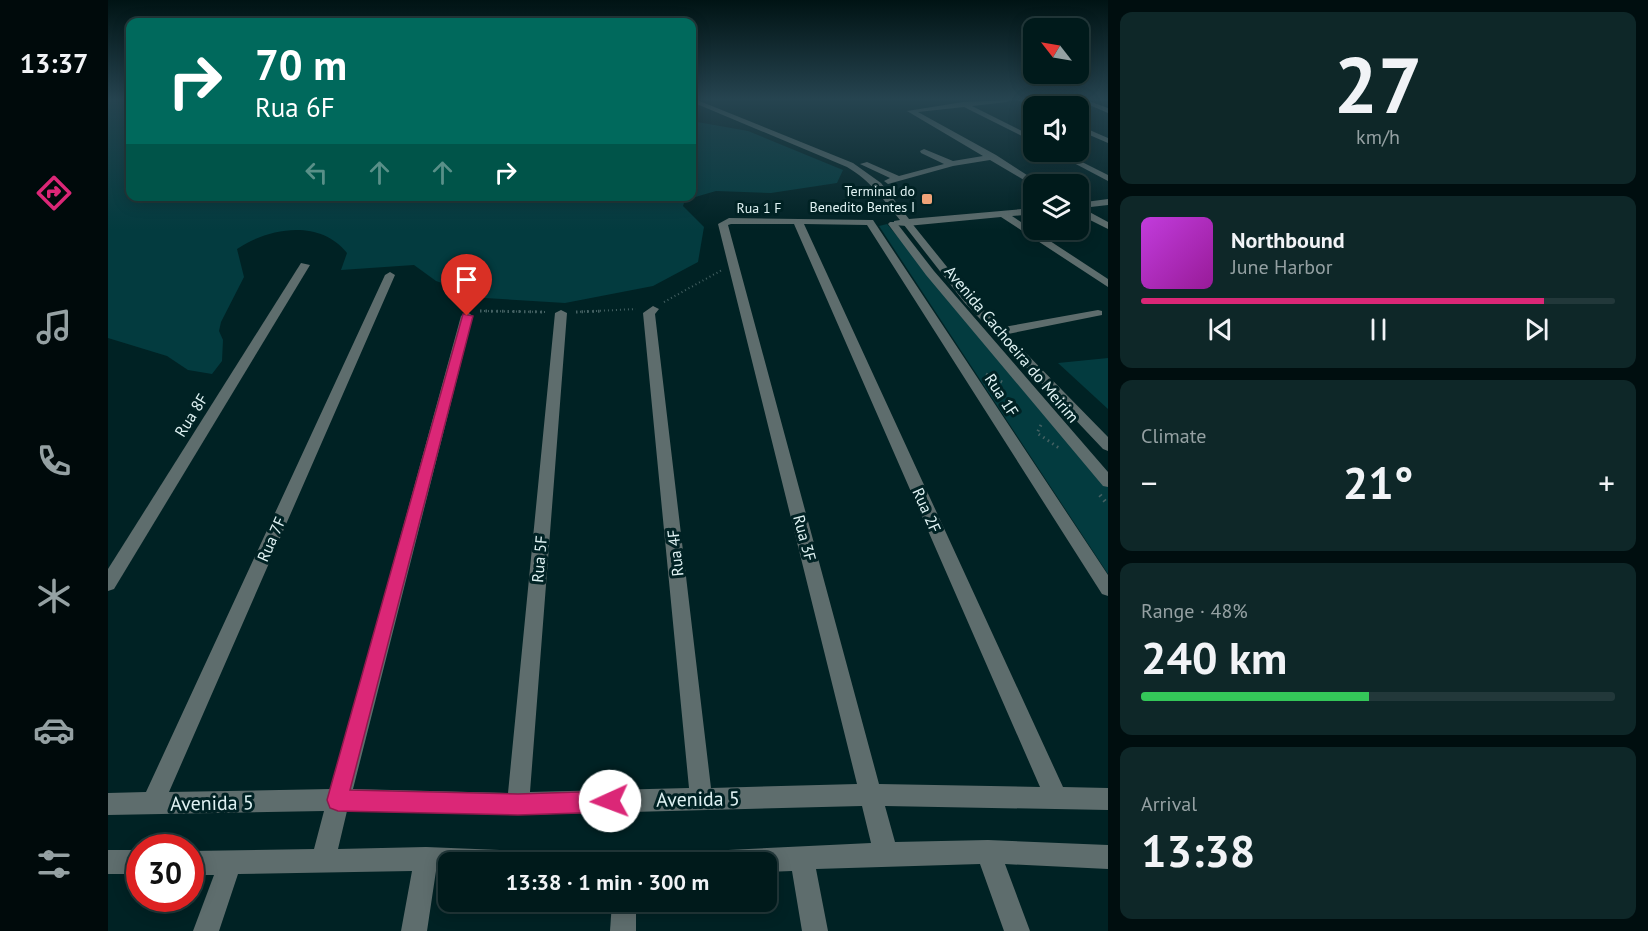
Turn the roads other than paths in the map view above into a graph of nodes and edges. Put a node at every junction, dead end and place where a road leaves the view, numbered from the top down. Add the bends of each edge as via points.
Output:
1 (798, 143) edge
2 (809, 143) edge
3 (968, 143) edge
4 (924, 151) dead end
5 (993, 157) junction
6 (1077, 162) edge
7 (952, 164) junction
8 (1023, 175) edge
9 (897, 178) junction
10 (1108, 178) edge
11 (880, 184) junction
12 (1108, 202) edge
13 (1089, 206) edge
14 (896, 210) junction
15 (1023, 213) edge
16 (1005, 215) junction
17 (1089, 215) edge
18 (868, 221) joint
19 (798, 222) junction
20 (907, 223) junction
21 (723, 224) joint
22 (893, 224) junction
23 (1108, 226) edge
24 (305, 265) dead end
25 (390, 275) dead end
26 (1108, 284) edge
27 (653, 309) road end
28 (1103, 312) edge
29 (561, 313) dead end
30 (467, 316) dead end
31 (1108, 321) edge
32 (998, 332) junction
33 (1108, 446) edge
34 (1108, 482) edge
35 (108, 584) edge
36 (1108, 589) edge
37 (872, 795) junction
38 (701, 798) junction
39 (1056, 798) junction
40 (1108, 799) edge
41 (338, 800) junction
42 (108, 804) edge
43 (152, 804) junction
44 (518, 804) junction
45 (988, 852) junction
46 (886, 854) junction
47 (1108, 857) edge
48 (426, 859) junction
49 (438, 859) edge
50 (802, 859) junction
51 (323, 860) junction
52 (777, 860) edge
53 (108, 862) edge
54 (126, 862) edge
55 (204, 863) edge
56 (230, 864) junction
57 (624, 912) edge
58 (206, 931) edge
59 (414, 931) edge
60 (623, 931) edge
61 (815, 931) edge
62 (1017, 931) edge

1 - 11 street via 850,165
2 - 9 street
3 - 5 street
4 - 7 street
5 - 7 street
5 - 8 street
6 - 10 street
7 - 9 street
9 - 11 street
11 - 14 street, Avenida Cachoeira do Meirim
12 - 13 street
14 - 20 street, Avenida Cachoeira do Meirim
14 - 22 street
15 - 16 street
16 - 20 street
16 - 26 street
17 - 23 street
18 - 19 street, Rua 1 F
18 - 36 street, Rua 1F
19 - 21 street, Rua 1 F
19 - 39 street, Rua 2F
20 - 22 street
20 - 32 street, Avenida Cachoeira do Meirim via 942,270
21 - 37 street, Rua 3F
22 - 34 street, Avenida Cachoeira do Meirim
24 - 35 street, Rua 8F
25 - 43 street, Rua 7F
27 - 38 street, Rua 4F via 649,313
28 - 31 street
28 - 32 street
29 - 44 street, Rua 5F
30 - 41 street
32 - 33 street, Avenida Cachoeira do Meirim
37 - 38 street, Avenida 5
37 - 39 street, Avenida 5
37 - 46 street, Rua 3F
38 - 44 street, Avenida 5
39 - 40 street, Avenida 5
41 - 43 street, Avenida 5
41 - 44 street, Avenida 5
41 - 51 street
42 - 43 street, Avenida 5
45 - 46 street
45 - 47 street
45 - 62 street
46 - 50 street
48 - 49 street
48 - 51 street
48 - 59 street
50 - 52 street
50 - 61 street
51 - 56 street
53 - 54 street
55 - 56 street
56 - 58 street
57 - 60 street

